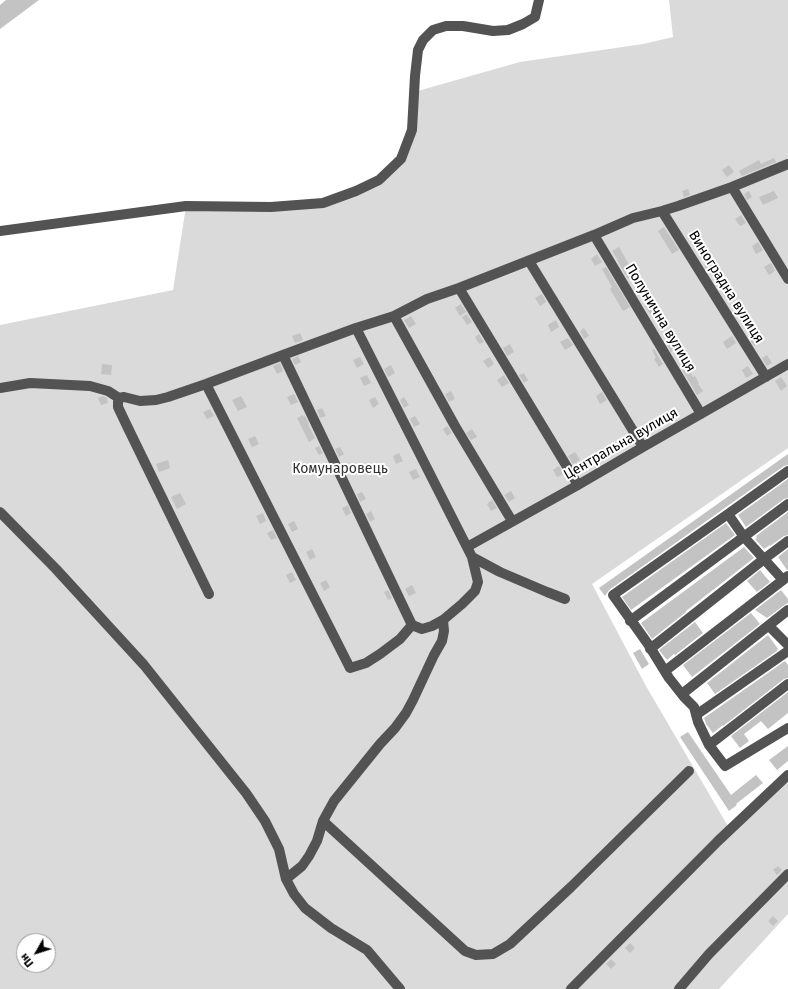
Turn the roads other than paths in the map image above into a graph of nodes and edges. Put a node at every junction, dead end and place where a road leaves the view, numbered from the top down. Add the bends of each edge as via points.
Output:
1 (539, 0) edge
2 (788, 164) edge
3 (732, 187) junction
4 (662, 212) junction
5 (0, 231) edge
6 (594, 235) junction
7 (529, 261) junction
8 (788, 279) edge
9 (459, 288) junction
10 (394, 316) junction
11 (356, 328) junction
12 (283, 354) junction
13 (788, 364) edge
14 (766, 377) junction
15 (206, 384) junction
16 (0, 388) edge
17 (119, 398) junction
18 (701, 414) junction
19 (643, 447) junction
20 (788, 472) edge
21 (578, 485) junction
22 (788, 504) edge
23 (0, 512) edge
24 (728, 514) junction
25 (512, 521) junction
26 (744, 536) junction
27 (788, 541) edge
28 (467, 547) junction
29 (472, 557) junction
30 (764, 559) junction
31 (785, 578) edge
32 (208, 594) dead end
33 (566, 599) dead end
34 (788, 610) edge
35 (443, 620) junction
36 (630, 621) junction
37 (412, 625) junction
38 (769, 626) junction
39 (788, 645) edge
40 (650, 649) junction
41 (788, 651) edge
42 (665, 671) junction
43 (788, 684) edge
44 (682, 694) junction
45 (696, 715) junction
46 (788, 728) edge
47 (709, 745) junction
48 (690, 771) dead end
49 (788, 775) edge
50 (323, 821) junction
51 (788, 874) edge
52 (286, 879) junction
53 (400, 989) edge
54 (571, 989) edge
55 (679, 989) edge

1 - 5 lane via 535,17 508,30 446,26 433,30 423,40 417,57 412,130 401,159 379,180 356,191 323,203 271,208 186,206
2 - 3 lane
3 - 4 lane
3 - 8 lane
4 - 6 lane via 633,218
4 - 14 lane, Виноградна вулиця
6 - 7 lane
6 - 18 lane, Полунична вулиця
7 - 9 lane
7 - 19 lane
9 - 10 lane via 427,299
9 - 21 lane
10 - 11 lane
10 - 25 lane via 455,426
11 - 12 lane
11 - 28 lane
12 - 15 lane
12 - 37 lane
13 - 14 lane, Центральна вулиця
14 - 18 lane, Центральна вулиця
15 - 17 lane via 156,400
15 - 37 lane via 350,668 366,663 380,654 400,639
16 - 17 lane via 30,383 90,386
17 - 32 lane via 118,407 126,426
18 - 19 lane, Центральна вулиця
19 - 21 lane, Центральна вулиця
20 - 24 lane
21 - 25 lane, Центральна вулиця
22 - 26 lane
23 - 52 lane via 144,665 246,792 279,849
24 - 26 lane
24 - 36 lane via 613,595
25 - 28 lane, Центральна вулиця
26 - 30 lane
26 - 36 lane
27 - 30 lane
28 - 29 lane
29 - 33 lane via 500,572
29 - 35 lane via 478,582 475,591
30 - 31 lane
30 - 40 lane
31 - 42 lane
34 - 38 lane
35 - 37 lane via 422,628
35 - 50 lane via 442,641 406,713 334,801
36 - 40 lane
38 - 39 lane
38 - 44 lane
40 - 42 lane
41 - 45 lane
42 - 44 lane
43 - 47 lane
44 - 45 lane via 694,707
45 - 47 lane
46 - 47 lane via 725,766
48 - 50 lane via 510,944 493,954 476,955 465,950
49 - 54 lane via 718,841
50 - 52 lane via 309,856 302,866
51 - 55 lane
52 - 53 lane via 305,908 367,950

